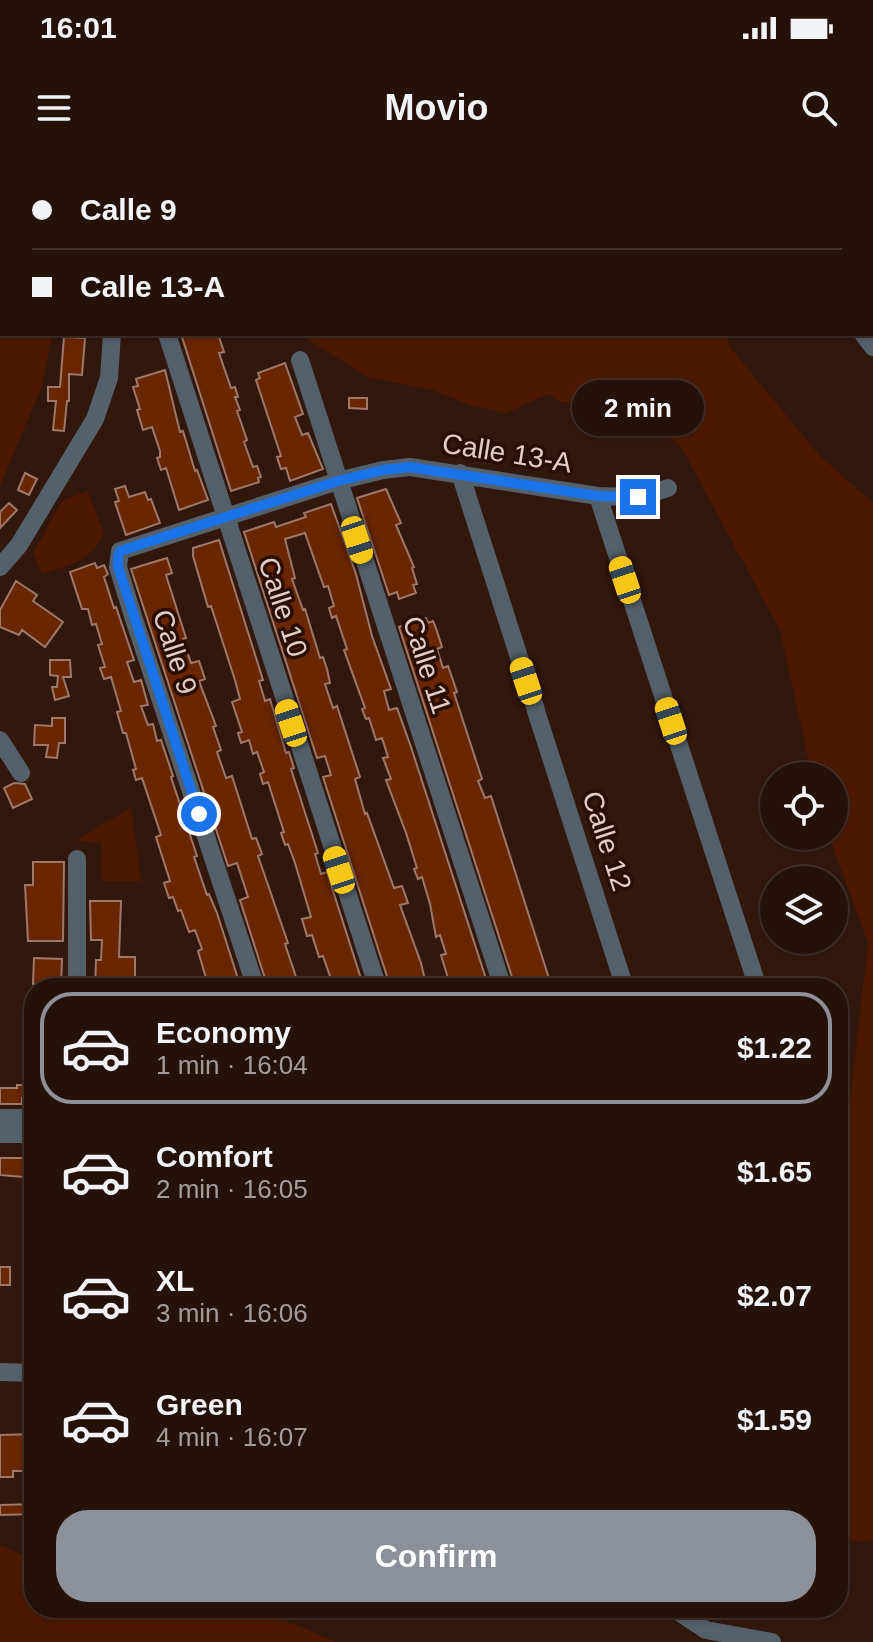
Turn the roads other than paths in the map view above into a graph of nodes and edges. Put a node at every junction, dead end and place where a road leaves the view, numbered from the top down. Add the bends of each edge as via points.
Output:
1 (112, 336) edge
2 (168, 336) edge
3 (300, 360) dead end
4 (460, 473) junction
5 (338, 481) junction
6 (668, 488) dead end
7 (598, 496) junction
8 (224, 516) junction
9 (0, 567) edge
10 (0, 740) edge
11 (21, 773) dead end
12 (77, 859) dead end
13 (77, 978) edge
14 (253, 978) edge
15 (375, 978) edge
16 (500, 978) edge
17 (622, 978) edge
18 (755, 978) edge
19 (0, 1118) edge
20 (24, 1118) edge
21 (0, 1134) edge
22 (24, 1134) edge
23 (0, 1372) edge
24 (24, 1373) edge
25 (688, 1618) edge
26 (772, 1642) edge

1 - 9 street via 109,378 95,419 19,545
2 - 8 street, Calle 10
3 - 5 street, Calle 11
4 - 5 street, Calle 13-A via 410,467
4 - 7 street, Calle 13-A
4 - 17 street, Calle 12
5 - 8 street, Calle 9
5 - 16 street, Calle 11
6 - 7 street, Calle 13-A via 638,497
7 - 18 street
8 - 14 street, Calle 9 via 120,551 118,567
8 - 15 street, Calle 10
10 - 11 street
12 - 13 street
19 - 20 street
21 - 22 street
23 - 24 street
25 - 26 street via 706,1630

